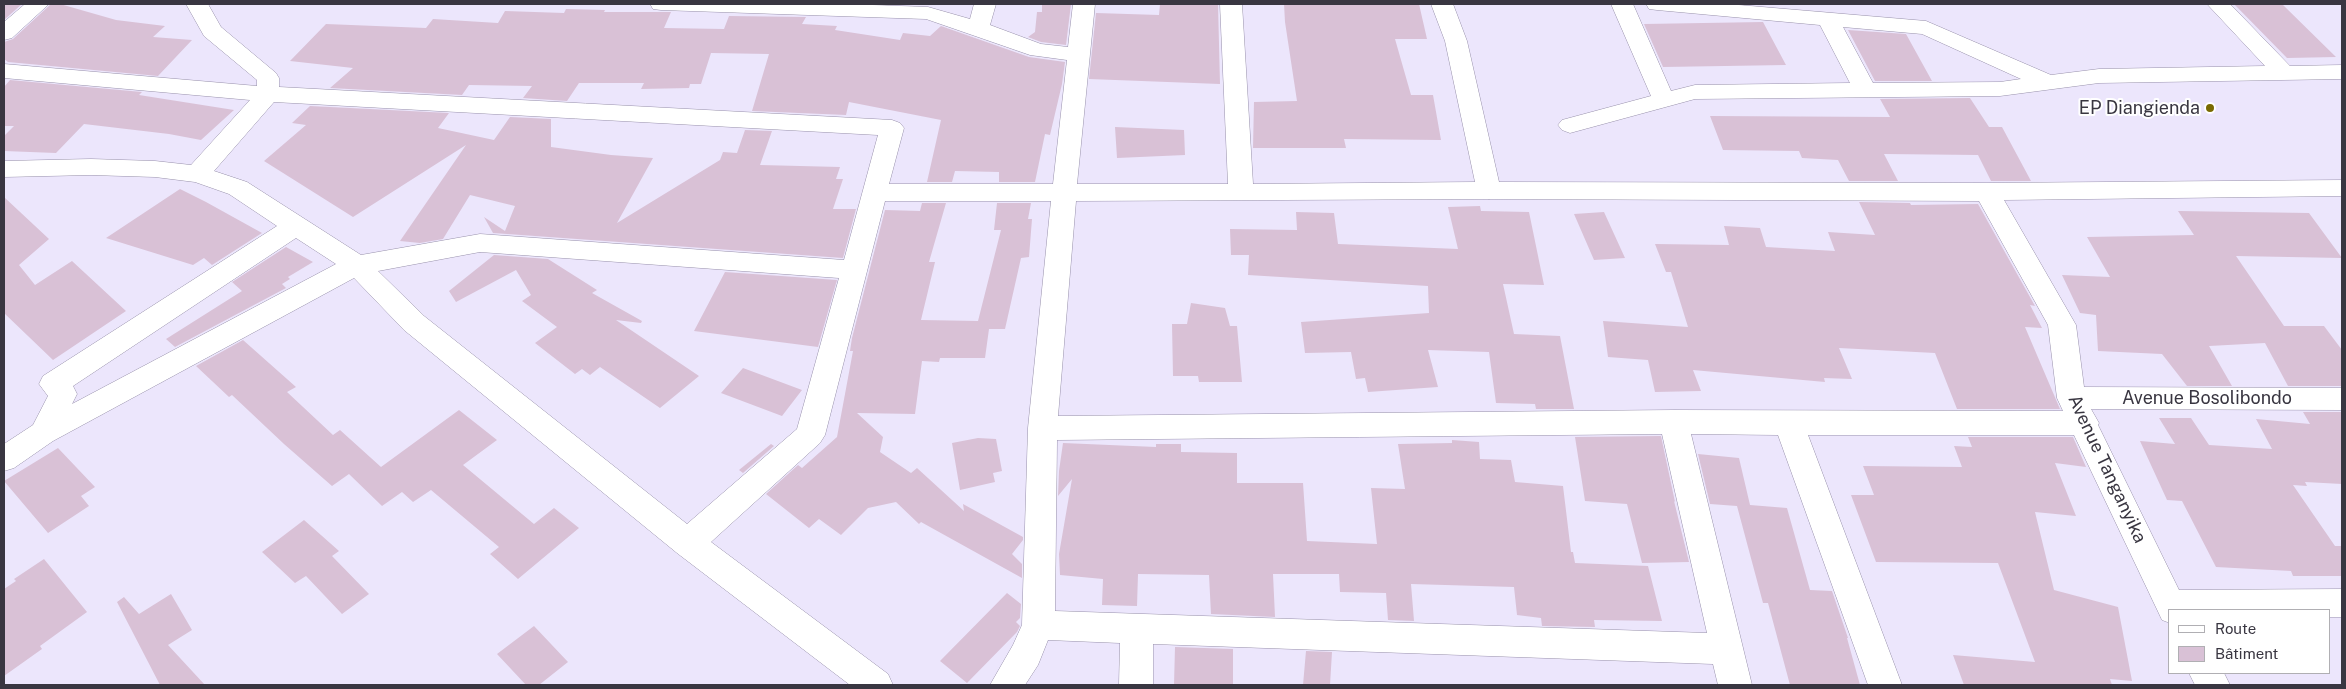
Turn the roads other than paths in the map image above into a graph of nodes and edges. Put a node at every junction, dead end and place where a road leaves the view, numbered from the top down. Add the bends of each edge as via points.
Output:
1 (38, 4) edge
2 (197, 4) edge
3 (661, 4) edge
4 (985, 4) edge
5 (1084, 4) edge
6 (1231, 4) edge
7 (1442, 4) edge
8 (1622, 4) edge
9 (1657, 4) edge
10 (2218, 4) edge
11 (1828, 19) junction
12 (978, 28) junction
13 (4, 33) edge
14 (1079, 56) junction
15 (4, 71) edge
16 (2342, 72) edge
17 (2284, 73) junction
18 (2049, 82) junction
19 (1866, 90) junction
20 (268, 94) junction
21 (1664, 100) junction
22 (1570, 125) dead end
23 (4, 169) edge
24 (197, 174) junction
25 (2342, 188) edge
26 (1490, 190) junction
27 (875, 192) junction
28 (1987, 192) junction
29 (1064, 193) junction
30 (1241, 193) junction
31 (297, 225) junction
32 (357, 265) junction
33 (855, 270) junction
34 (2072, 398) junction
35 (2342, 399) edge
36 (1674, 422) junction
37 (2085, 423) junction
38 (1790, 424) junction
39 (1043, 428) junction
40 (43, 434) junction
41 (4, 459) edge
42 (688, 543) junction
43 (2342, 603) edge
44 (2171, 607) edge
45 (1038, 626) junction
46 (1137, 629) junction
47 (1725, 649) junction
48 (2207, 674) edge
49 (876, 685) edge
50 (1007, 685) edge
51 (1136, 685) edge
52 (1735, 685) edge
53 (1885, 685) edge
54 (2213, 685) edge

1 - 13 street
2 - 20 street via 212,31 268,78
3 - 12 street via 928,12
4 - 12 street
5 - 14 street
6 - 30 street
7 - 26 street via 1456,41
8 - 21 street
9 - 11 street
10 - 17 street
11 - 18 street via 1926,28
11 - 19 street
12 - 14 street via 1038,50
14 - 29 street
15 - 20 street
16 - 17 street
17 - 18 street via 2099,76
18 - 19 street via 2000,90
19 - 21 street via 1695,92
20 - 24 street
20 - 27 street via 892,128
21 - 22 street
23 - 24 street via 91,167
24 - 31 street via 238,188
25 - 28 street
26 - 28 street
26 - 30 street
27 - 29 street
27 - 33 street
28 - 34 street, Avenue Tanganyika via 2062,325
29 - 30 street
29 - 39 street
31 - 32 street
31 - 40 street via 53,384 63,394
32 - 33 street via 480,243
32 - 40 street
32 - 42 street via 414,324
33 - 42 street via 810,435
34 - 35 street, Avenue Bosolibondo
34 - 37 street, Avenue Tanganyika
36 - 38 street
36 - 39 street
36 - 47 street
37 - 38 street
37 - 44 street, Avenue Tanganyika
38 - 53 street
39 - 45 street
40 - 41 street
42 - 49 street
43 - 44 street
45 - 46 street
45 - 50 street
46 - 47 street
46 - 51 street
47 - 52 street
48 - 54 street

